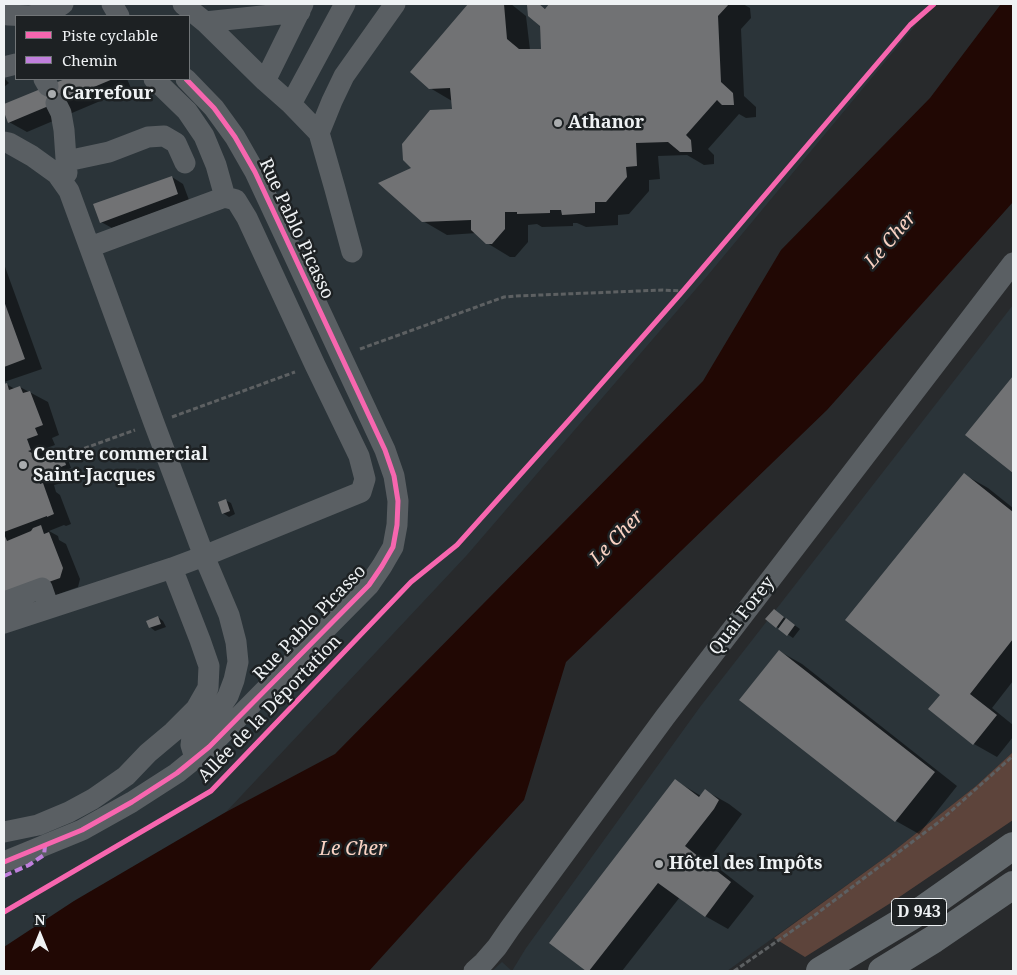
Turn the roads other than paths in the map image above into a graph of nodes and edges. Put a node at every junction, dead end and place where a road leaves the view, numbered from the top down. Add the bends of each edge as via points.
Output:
1 (112, 4) edge
2 (183, 4) edge
3 (345, 4) edge
4 (395, 4) edge
5 (302, 8) edge
6 (60, 10) edge
7 (5, 14) edge
8 (18, 15) edge
9 (35, 15) edge
10 (118, 15) edge
11 (205, 22) junction
12 (155, 80) edge
13 (187, 80) edge
14 (264, 81) junction
15 (49, 89) edge
16 (291, 104) junction
17 (319, 133) junction
18 (4, 142) edge
19 (67, 161) junction
20 (185, 163) dead end
21 (69, 191) junction
22 (225, 197) junction
23 (90, 247) junction
24 (352, 252) dead end
25 (1013, 263) edge
26 (204, 556) junction
27 (172, 568) junction
28 (4, 602) edge
29 (49, 608) junction
30 (4, 623) edge
31 (195, 758) junction
32 (4, 832) edge
33 (45, 846) junction
34 (1013, 846) edge
35 (4, 850) edge
36 (4, 862) edge
37 (1013, 884) edge
38 (474, 971) edge
39 (820, 971) edge
40 (882, 971) edge

1 - 10 street
2 - 11 street
3 - 16 street
4 - 17 street via 344,76
5 - 11 street
5 - 14 street
6 - 9 street
7 - 8 street
11 - 14 street
12 - 22 street via 187,111 204,136
13 - 31 street, Rue Pablo Picasso via 214,108 255,172 385,450 398,501 393,547 369,585
14 - 16 street
15 - 19 street via 61,113
16 - 17 street
17 - 24 street
18 - 21 street via 57,174
19 - 20 street via 109,152 148,137 164,136 176,143
19 - 21 street
21 - 23 street
22 - 23 street
22 - 26 street via 236,200 247,218 359,456 366,479 361,492
23 - 26 street
25 - 38 street, Quai Forey via 665,717 497,947
26 - 27 street
26 - 31 street via 229,615 238,662 228,696 192,737 190,745
27 - 29 street
27 - 32 street via 209,666 208,688 196,709 126,776 94,800 38,825
28 - 29 street via 42,588
29 - 30 street
31 - 33 street, Rue Pablo Picasso via 132,802
33 - 35 street, Rue Pablo Picasso
33 - 36 street, Rue Pablo Picasso
34 - 39 main road, D 943 via 924,908
37 - 40 main road, D 943

